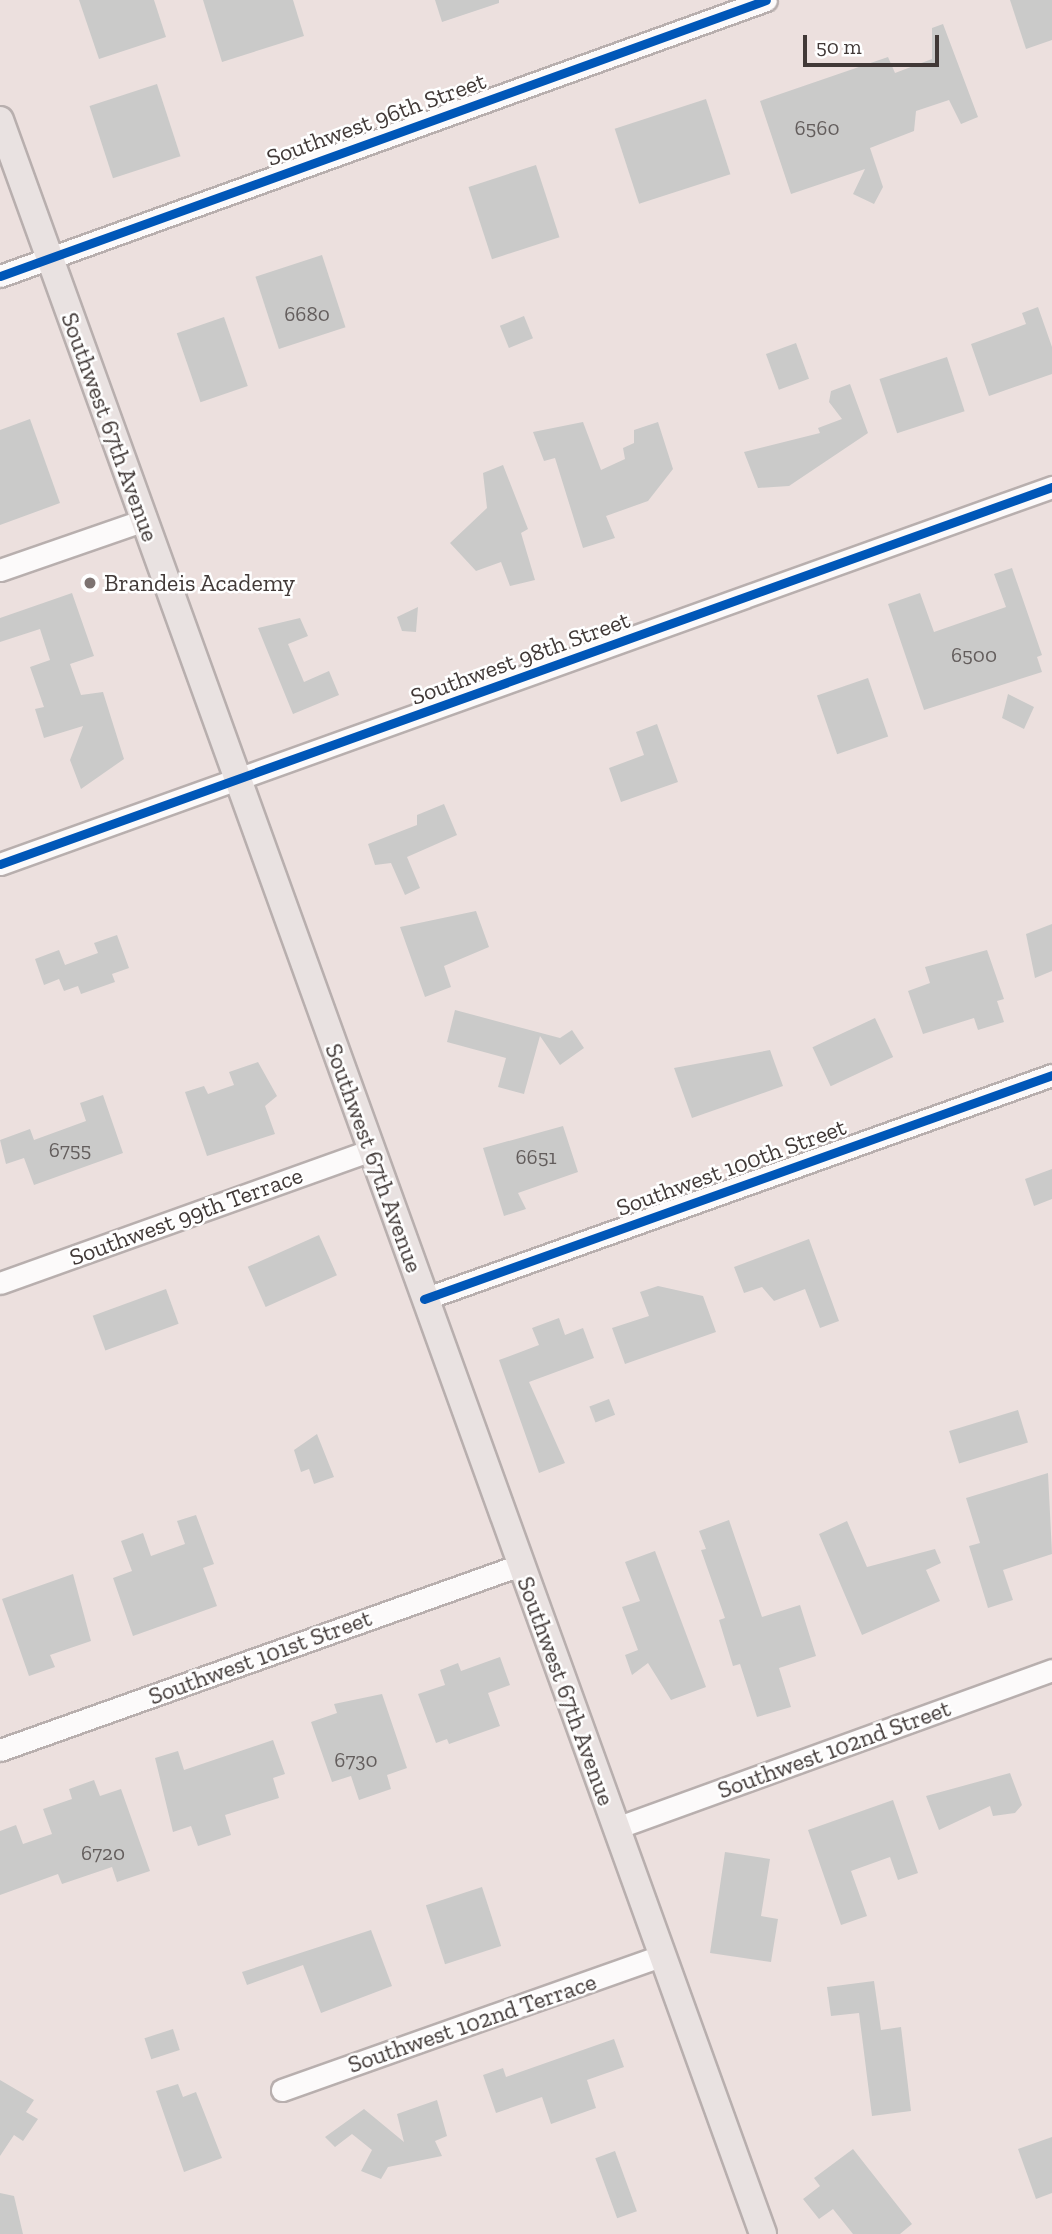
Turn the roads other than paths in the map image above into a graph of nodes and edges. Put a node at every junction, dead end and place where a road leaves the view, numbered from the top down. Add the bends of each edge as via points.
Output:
1 (766, 0) edge
2 (0, 120) edge
3 (50, 257) junction
4 (0, 276) edge
5 (1052, 487) edge
6 (144, 520) junction
7 (0, 570) edge
8 (237, 779) junction
9 (0, 864) edge
10 (1052, 1074) edge
11 (371, 1150) junction
12 (0, 1283) edge
13 (424, 1299) junction
14 (520, 1565) junction
15 (1052, 1670) edge
16 (0, 1750) edge
17 (616, 1828) junction
18 (662, 1956) junction
19 (282, 2090) dead end
20 (763, 2234) edge

1 - 3 street, Southwest 96th Street
2 - 3 main road, Southwest 67th Avenue
3 - 4 street, Southwest 96th Street
3 - 6 main road, Southwest 67th Avenue
5 - 8 street, Southwest 98th Street
6 - 7 street
6 - 8 main road, Southwest 67th Avenue
8 - 9 street, Southwest 98th Street
8 - 11 main road, Southwest 67th Avenue
10 - 13 street, Southwest 100th Street
11 - 12 street, Southwest 99th Terrace
11 - 13 main road, Southwest 67th Avenue
13 - 14 main road, Southwest 67th Avenue
14 - 16 street, Southwest 101st Street
14 - 17 main road, Southwest 67th Avenue
15 - 17 street, Southwest 102nd Street
17 - 18 main road, Southwest 67th Avenue
18 - 19 street, Southwest 102nd Terrace
18 - 20 main road, Southwest 67th Avenue

